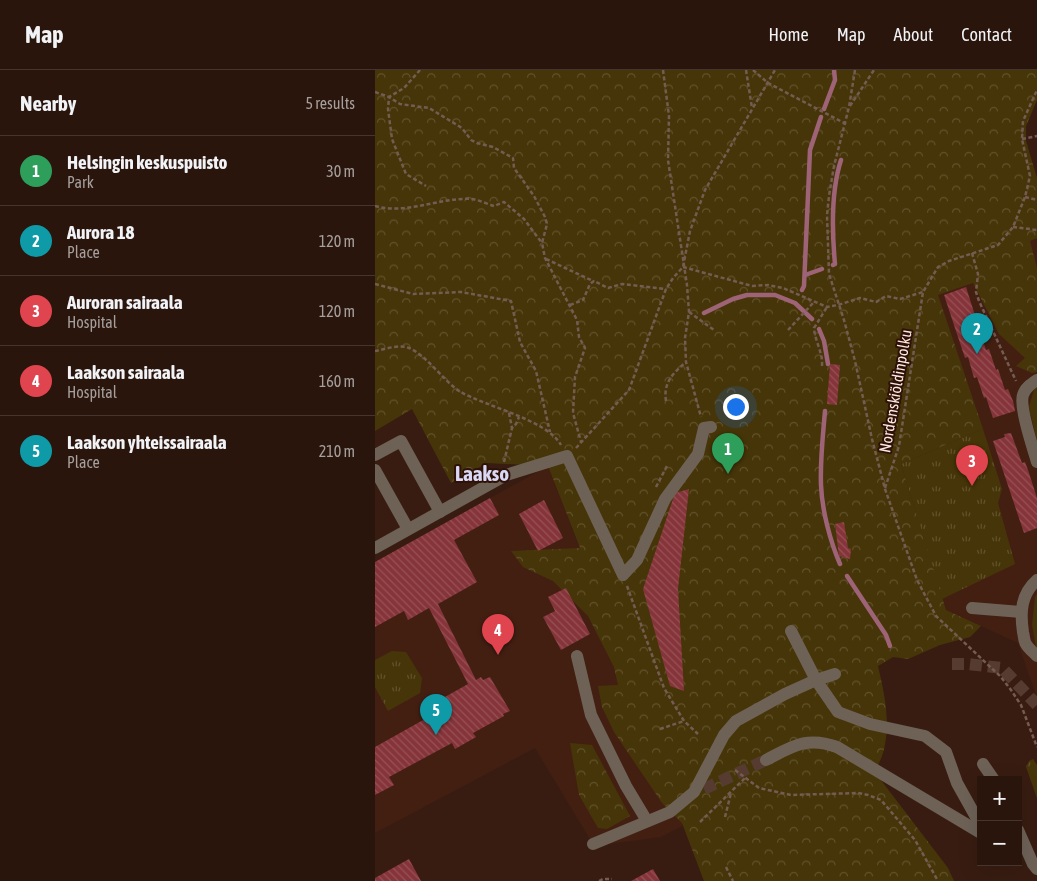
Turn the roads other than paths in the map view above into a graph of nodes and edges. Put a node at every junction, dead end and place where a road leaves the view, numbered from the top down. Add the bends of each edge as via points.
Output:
1 (1037, 380) edge
2 (707, 428) road end
3 (375, 456) edge
4 (1037, 462) edge
5 (375, 470) edge
6 (441, 512) junction
7 (408, 529) junction
8 (375, 548) edge
9 (1037, 580) edge
10 (972, 608) dead end
11 (1021, 612) junction
12 (791, 631) dead end
13 (577, 656) dead end
14 (1037, 656) edge
15 (835, 674) dead end
16 (816, 680) junction
17 (766, 760) tunnel mouth
18 (983, 764) dead end
19 (991, 776) edge
20 (647, 821) junction
21 (978, 821) edge
22 (977, 831) edge
23 (1022, 839) edge
24 (593, 844) dead end
25 (1022, 859) edge
26 (1035, 867) edge

1 - 4 street via 1023,396
2 - 6 street via 698,454 665,499 637,560 623,576 567,456 506,475
3 - 6 street via 401,441
5 - 7 street
6 - 7 street
7 - 8 street
9 - 11 street via 1025,594
10 - 11 street
11 - 14 street via 1025,643
12 - 16 street
13 - 20 street via 591,714
15 - 16 street
16 - 20 street via 736,721 724,736 694,792 670,812
16 - 21 street via 838,712 870,724 925,736 946,752 957,783
17 - 22 street via 799,744 824,742
18 - 19 street
20 - 24 street
23 - 26 street
25 - 26 street

